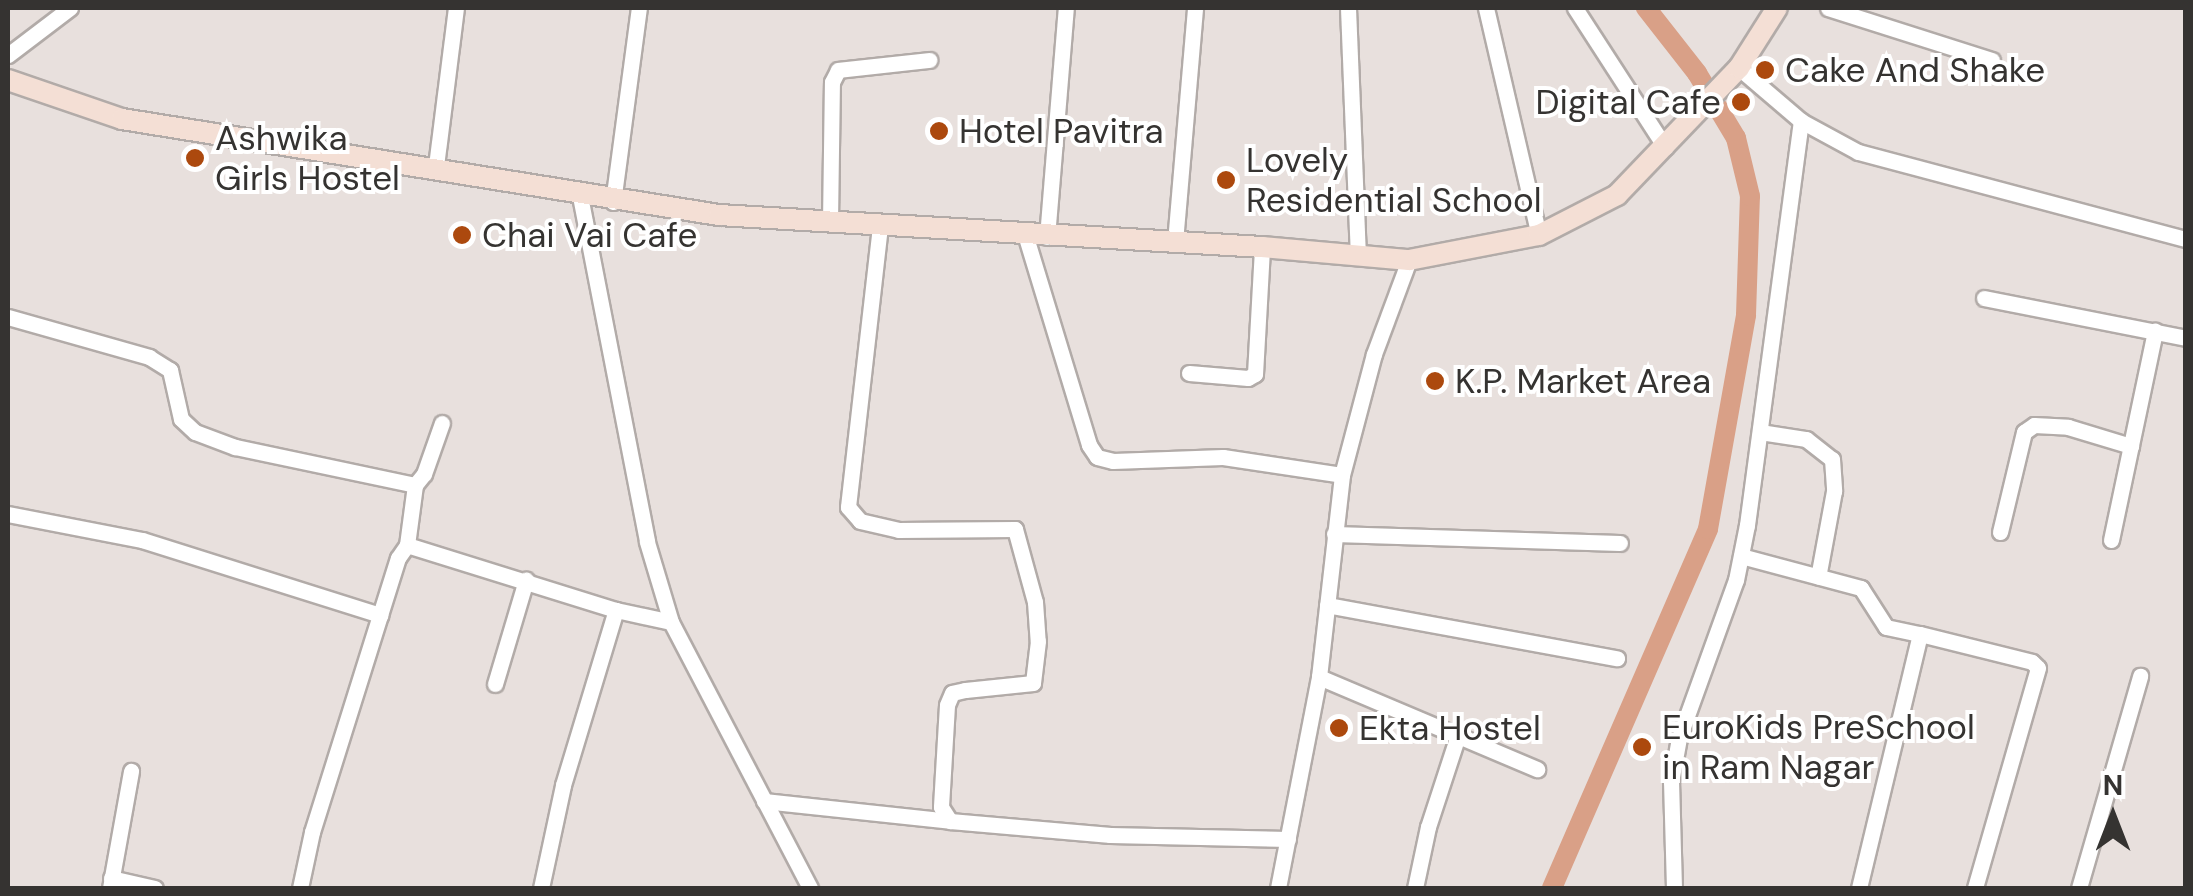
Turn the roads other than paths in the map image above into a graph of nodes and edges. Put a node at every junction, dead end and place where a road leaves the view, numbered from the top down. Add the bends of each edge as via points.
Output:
1 (70, 8) edge
2 (456, 8) edge
3 (640, 8) edge
4 (1066, 8) edge
5 (1195, 8) edge
6 (1348, 8) edge
7 (1486, 8) edge
8 (1575, 8) edge
9 (1778, 8) edge
10 (1828, 8) edge
11 (8, 54) edge
12 (929, 60) dead end
13 (1992, 60) dead end
14 (1739, 68) junction
15 (8, 80) edge
16 (1802, 121) junction
17 (1666, 147) junction
18 (436, 166) junction
19 (580, 196) junction
20 (613, 202) junction
21 (830, 222) junction
22 (880, 226) junction
23 (1036, 235) junction
24 (1540, 235) junction
25 (2186, 239) edge
26 (1175, 242) junction
27 (1262, 247) junction
28 (1358, 256) junction
29 (1410, 260) junction
30 (1984, 298) dead end
31 (8, 317) edge
32 (2156, 332) junction
33 (2186, 338) edge
34 (1188, 373) dead end
35 (442, 423) dead end
36 (1760, 432) junction
37 (2131, 446) junction
38 (1342, 474) junction
39 (415, 484) junction
40 (8, 514) edge
41 (2000, 532) dead end
42 (1334, 534) junction
43 (2111, 540) dead end
44 (1620, 543) dead end
45 (407, 544) junction
46 (1740, 556) junction
47 (1818, 577) junction
48 (526, 580) junction
49 (1327, 605) junction
50 (616, 610) junction
51 (380, 615) junction
52 (670, 622) junction
53 (1920, 634) junction
54 (1617, 658) dead end
55 (1319, 676) junction
56 (2140, 676) dead end
57 (495, 684) dead end
58 (1458, 735) junction
59 (1537, 769) dead end
60 (130, 770) dead end
61 (764, 801) junction
62 (950, 821) junction
63 (1288, 839) junction
64 (110, 883) edge
65 (154, 888) edge
66 (300, 888) edge
67 (541, 888) edge
68 (810, 888) edge
69 (1278, 888) edge
70 (1415, 888) edge
71 (1674, 888) edge
72 (1860, 888) edge
73 (1975, 888) edge
74 (2078, 888) edge

1 - 11 street
2 - 18 street
3 - 20 street
4 - 23 street
5 - 26 street
6 - 28 street
7 - 24 street
8 - 17 street
9 - 14 street
10 - 13 street
12 - 21 street via 838,70 832,82
14 - 16 street
14 - 17 street
15 - 18 street via 122,120
16 - 25 street via 1895,164
16 - 36 street
17 - 24 street via 1617,196
18 - 19 street
19 - 20 street
19 - 52 street via 646,542
20 - 21 street
21 - 22 street
22 - 23 street
22 - 62 street via 848,507 860,521 898,530 1015,529 1035,602 1033,683 952,693 947,705 942,807
23 - 26 street
23 - 38 street via 1088,445 1097,457 1224,458
24 - 29 street
26 - 27 street
27 - 28 street
27 - 34 street via 1255,374
28 - 29 street
29 - 38 street via 1374,354
30 - 32 street
31 - 39 street via 149,357 170,370 181,419 195,432 235,447
32 - 33 street
32 - 37 street
35 - 39 street
36 - 46 street
36 - 47 street via 1806,440 1832,459 1834,491
37 - 41 street via 2068,427 2034,425 2024,432
37 - 43 street
38 - 42 street
39 - 45 street
40 - 51 street via 142,540
42 - 44 street
42 - 49 street
45 - 48 street
45 - 51 street
46 - 47 street
46 - 71 street via 1678,738 1669,824
47 - 53 street via 1861,588 1886,628
48 - 50 street
48 - 57 street
49 - 54 street
49 - 55 street
50 - 52 street
50 - 67 street via 563,785
51 - 66 street
52 - 61 street
53 - 72 street
53 - 73 street via 2038,668
55 - 58 street
55 - 63 street
56 - 74 street
58 - 59 street
58 - 70 street
60 - 64 street
61 - 62 street
61 - 68 street
62 - 63 street via 1110,835
63 - 69 street
64 - 65 street

